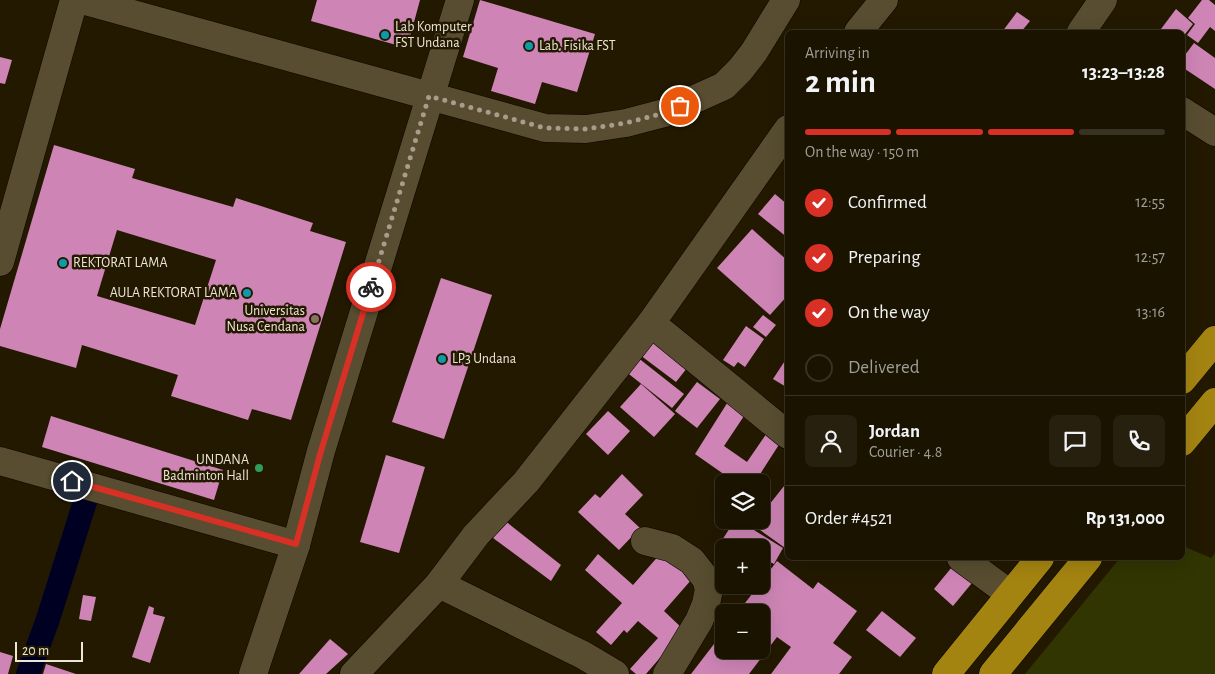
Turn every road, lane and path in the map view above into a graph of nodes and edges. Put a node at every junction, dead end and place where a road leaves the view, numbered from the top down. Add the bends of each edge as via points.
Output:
1 (74, 0) edge
2 (82, 0) edge
3 (460, 0) edge
4 (786, 0) edge
5 (884, 0) edge
6 (1103, 0) edge
7 (860, 30) edge
8 (1082, 30) edge
9 (429, 96) junction
10 (1185, 114) edge
11 (1215, 132) edge
12 (785, 134) edge
13 (0, 262) edge
14 (651, 323) junction
15 (1215, 340) edge
16 (1185, 376) edge
17 (1215, 402) edge
18 (785, 430) edge
19 (1185, 438) edge
20 (0, 461) edge
21 (644, 541) dead end
22 (296, 544) junction
23 (965, 560) edge
24 (1038, 560) edge
25 (1086, 560) edge
26 (439, 584) junction
27 (1010, 594) junction
28 (253, 674) edge
29 (354, 674) edge
30 (615, 674) edge
31 (667, 674) edge
32 (946, 674) edge
33 (992, 674) edge

1 - 13 street
2 - 9 street
3 - 9 street
4 - 9 street via 754,52 724,86 664,113 586,129 545,128
5 - 7 street
6 - 8 street
9 - 22 street via 321,451
10 - 11 street
12 - 14 street
14 - 18 street
14 - 26 street via 526,482 476,536
15 - 16 highway
17 - 19 highway
20 - 22 street
21 - 31 street via 672,548 692,561 706,579 709,589 700,621
22 - 28 street
23 - 27 street
24 - 27 highway
25 - 33 highway
26 - 29 street
26 - 30 street
27 - 32 highway

